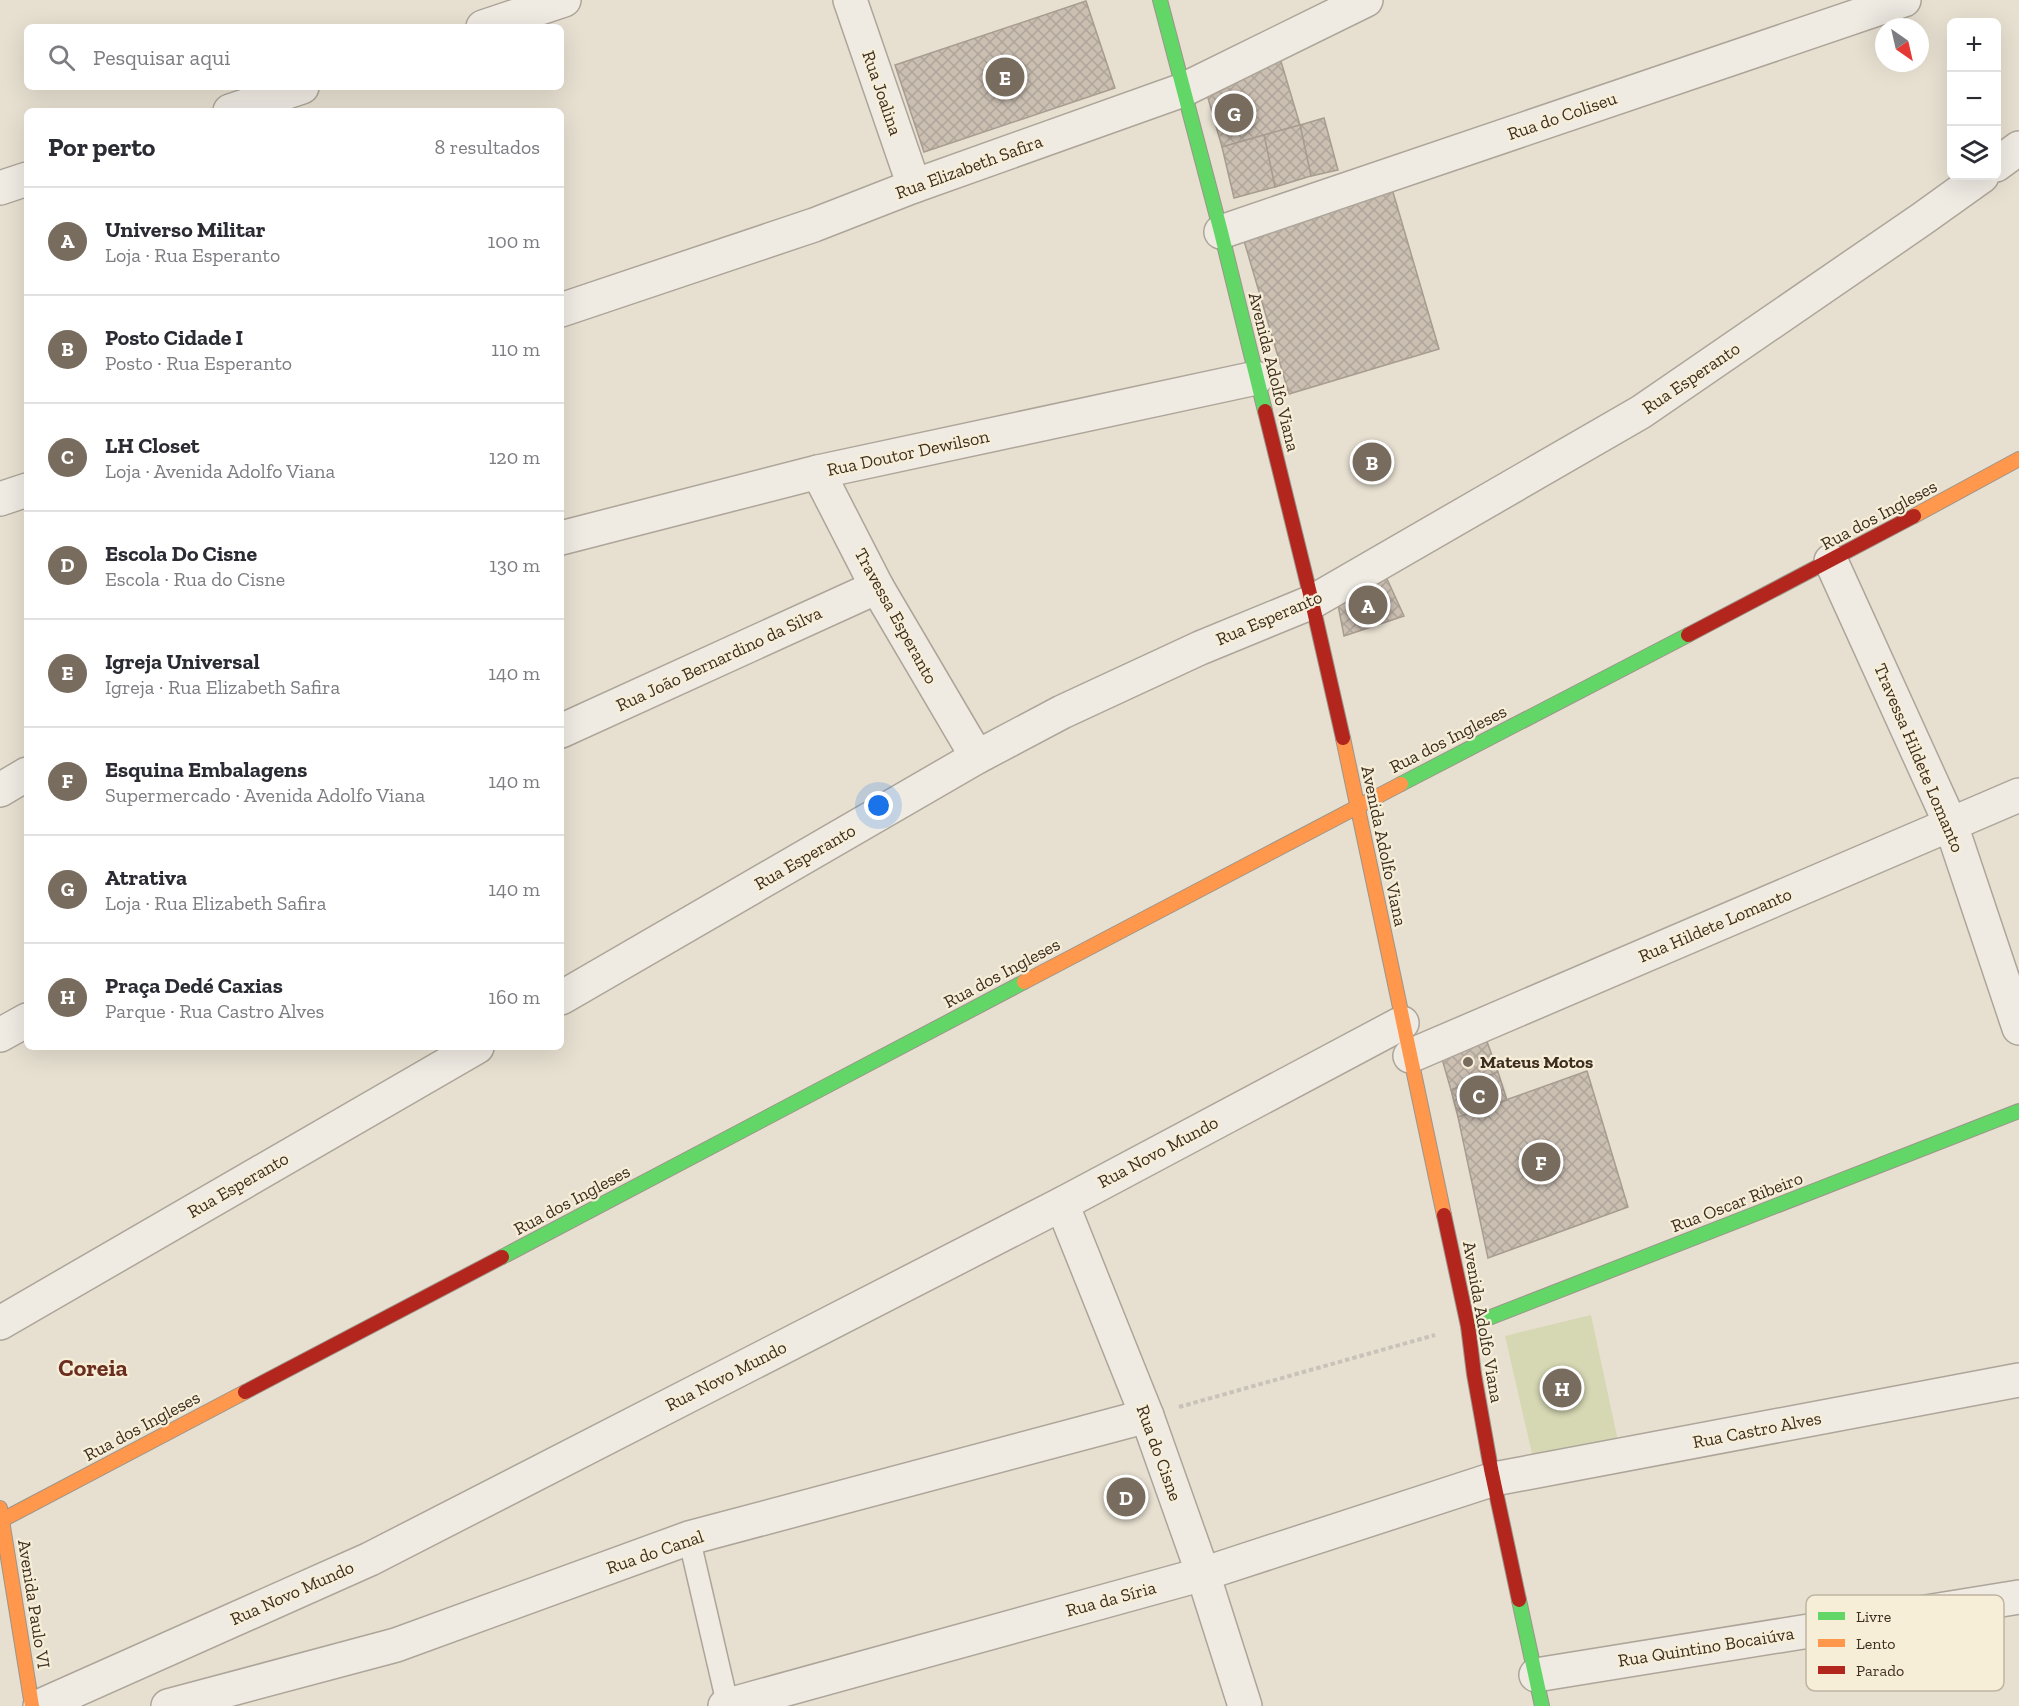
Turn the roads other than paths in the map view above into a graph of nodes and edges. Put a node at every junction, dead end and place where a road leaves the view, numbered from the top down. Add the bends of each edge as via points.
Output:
1 (564, 0) edge
2 (850, 0) edge
3 (1160, 0) edge
4 (1366, 0) edge
5 (1904, 0) edge
6 (492, 24) edge
7 (293, 90) edge
8 (1183, 90) junction
9 (239, 108) edge
10 (2019, 148) edge
11 (2001, 161) edge
12 (24, 179) edge
13 (1977, 180) edge
14 (914, 186) junction
15 (0, 188) edge
16 (1221, 232) junction
17 (564, 309) edge
18 (1256, 378) junction
19 (2019, 459) edge
20 (818, 472) junction
21 (24, 491) edge
22 (0, 499) edge
23 (564, 537) edge
24 (1831, 561) junction
25 (877, 587) junction
26 (1312, 602) junction
27 (564, 730) edge
28 (977, 757) junction
29 (24, 776) edge
30 (0, 790) edge
31 (2019, 795) edge
32 (1358, 806) junction
33 (1951, 825) junction
34 (564, 996) edge
35 (24, 1022) edge
36 (1402, 1023) junction
37 (2019, 1028) edge
38 (0, 1035) edge
39 (472, 1050) edge
40 (1410, 1056) junction
41 (2019, 1111) edge
42 (1062, 1204) junction
43 (0, 1323) edge
44 (1468, 1326) junction
45 (2019, 1380) edge
46 (1147, 1416) junction
47 (1494, 1479) junction
48 (1, 1514) edge
49 (689, 1538) junction
50 (1203, 1574) junction
51 (2019, 1596) edge
52 (2004, 1599) edge
53 (1806, 1638) edge
54 (1539, 1691) edge
55 (32, 1706) edge
56 (40, 1706) edge
57 (168, 1706) edge
58 (727, 1706) edge
59 (1245, 1706) edge

1 - 6 street
2 - 14 street, Rua Joalina
3 - 8 street, Avenida Adolfo Viana
4 - 8 street, Rua Elizabeth Safira
5 - 16 street, Rua do Coliseu
7 - 9 street
8 - 14 street, Rua Elizabeth Safira
8 - 16 street, Avenida Adolfo Viana
10 - 11 street
12 - 15 street
13 - 26 street, Rua Esperanto via 1641,412
14 - 17 street, Rua Elizabeth Safira via 814,225
16 - 18 street, Avenida Adolfo Viana
18 - 20 street, Rua Doutor Dewilson
18 - 26 street, Avenida Adolfo Viana
19 - 24 street, Rua dos Ingleses
20 - 23 street, Rua Doutor Dewilson
20 - 25 street, Travessa Esperanto
21 - 22 street
24 - 32 street, Rua dos Ingleses
24 - 33 street, Travessa Hildete Lomanto
25 - 27 street, Rua João Bernardino da Silva
25 - 28 street, Travessa Esperanto
26 - 28 street, Rua Esperanto via 1168,662
26 - 32 street, Avenida Adolfo Viana
28 - 34 street, Rua Esperanto
29 - 30 street
31 - 33 street, Rua Hildete Lomanto
32 - 36 street, Avenida Adolfo Viana
32 - 48 street, Rua dos Ingleses
33 - 37 street, Travessa Hildete Lomanto
33 - 40 street, Rua Hildete Lomanto
35 - 38 street
36 - 40 street, Avenida Adolfo Viana
36 - 42 street, Rua Novo Mundo
39 - 43 street, Rua Esperanto
40 - 44 street, Avenida Adolfo Viana
41 - 44 street, Rua Oscar Ribeiro
42 - 46 street, Rua do Cisne
42 - 56 street, Rua Novo Mundo via 370,1559
44 - 47 street, Avenida Adolfo Viana
45 - 47 street, Rua Castro Alves
46 - 49 street, Rua do Canal
46 - 50 street, Rua do Cisne
47 - 50 street, Rua da Síria
47 - 54 street, Avenida Adolfo Viana
48 - 55 street, Avenida Paulo VI
49 - 57 street, Rua do Canal via 396,1645
49 - 58 lane
50 - 58 street, Rua da Síria
50 - 59 street, Rua do Cisne
51 - 52 street, Rua Quintino Bocaiúva
53 - 54 street, Rua Quintino Bocaiúva

